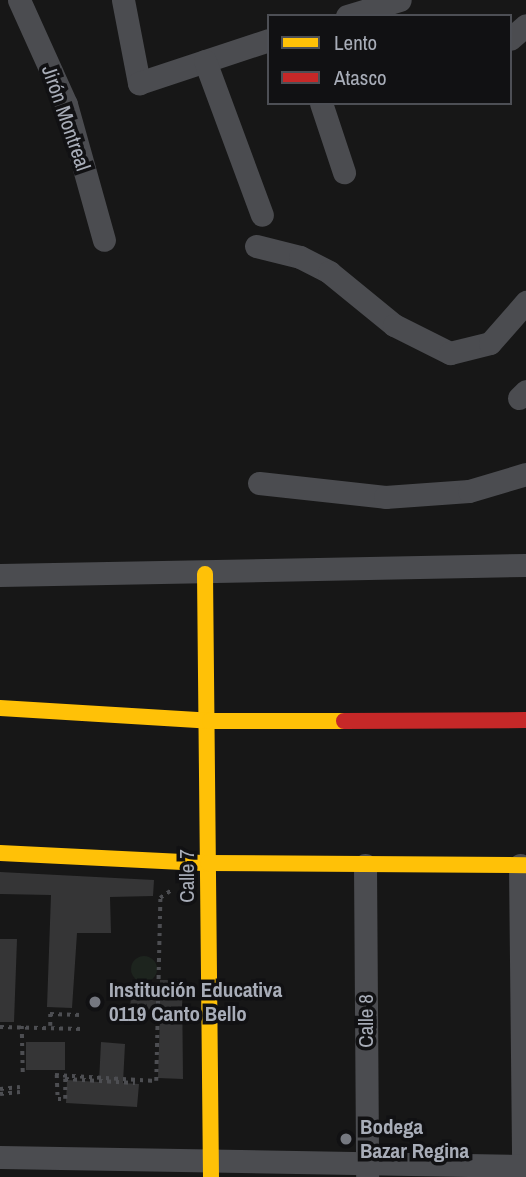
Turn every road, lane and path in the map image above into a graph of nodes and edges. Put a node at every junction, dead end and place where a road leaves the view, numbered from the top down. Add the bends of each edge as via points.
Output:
1 (19, 0) edge
2 (123, 0) edge
3 (400, 0) edge
4 (354, 14) edge
5 (267, 41) edge
6 (205, 61) junction
7 (322, 105) edge
8 (344, 172) dead end
9 (262, 215) dead end
10 (104, 240) dead end
11 (256, 246) dead end
12 (526, 302) edge
13 (526, 474) edge
14 (259, 483) dead end
15 (526, 565) edge
16 (205, 574) junction
17 (0, 575) edge
18 (0, 708) edge
19 (526, 720) edge
20 (210, 721) junction
21 (0, 853) edge
22 (208, 863) junction
23 (365, 864) junction
24 (523, 865) edge
25 (160, 898) dead end
26 (82, 1015) dead end
27 (22, 1026) junction
28 (50, 1026) junction
29 (0, 1027) edge
30 (82, 1029) dead end
31 (23, 1075) dead end
32 (141, 1083) dead end
33 (20, 1090) dead end
34 (0, 1091) edge
35 (0, 1157) edge
36 (525, 1166) edge
37 (55, 1167) edge
38 (211, 1170) edge
39 (367, 1172) edge

1 - 10 street, Jirón Montreal via 66,104
2 - 6 street via 139,83
3 - 4 street
5 - 6 street
6 - 9 street
7 - 8 street
11 - 12 street via 300,257 329,272 394,325 450,352 490,342
13 - 14 street via 469,491 385,497
15 - 16 street
16 - 17 street
16 - 20 street, Calle 7
18 - 20 street
19 - 20 street
20 - 22 street, Calle 7
21 - 22 street
22 - 23 street
22 - 38 street, Calle 7
23 - 24 street
23 - 39 street, Calle 8
24 - 36 street
25 - 32 path via 156,1080 56,1075 58,1098 65,1099 65,1079
26 - 28 path via 50,1014
27 - 28 path
27 - 29 path
27 - 31 path
28 - 30 path
33 - 34 path
35 - 37 street
36 - 39 street
37 - 38 street
38 - 39 street

